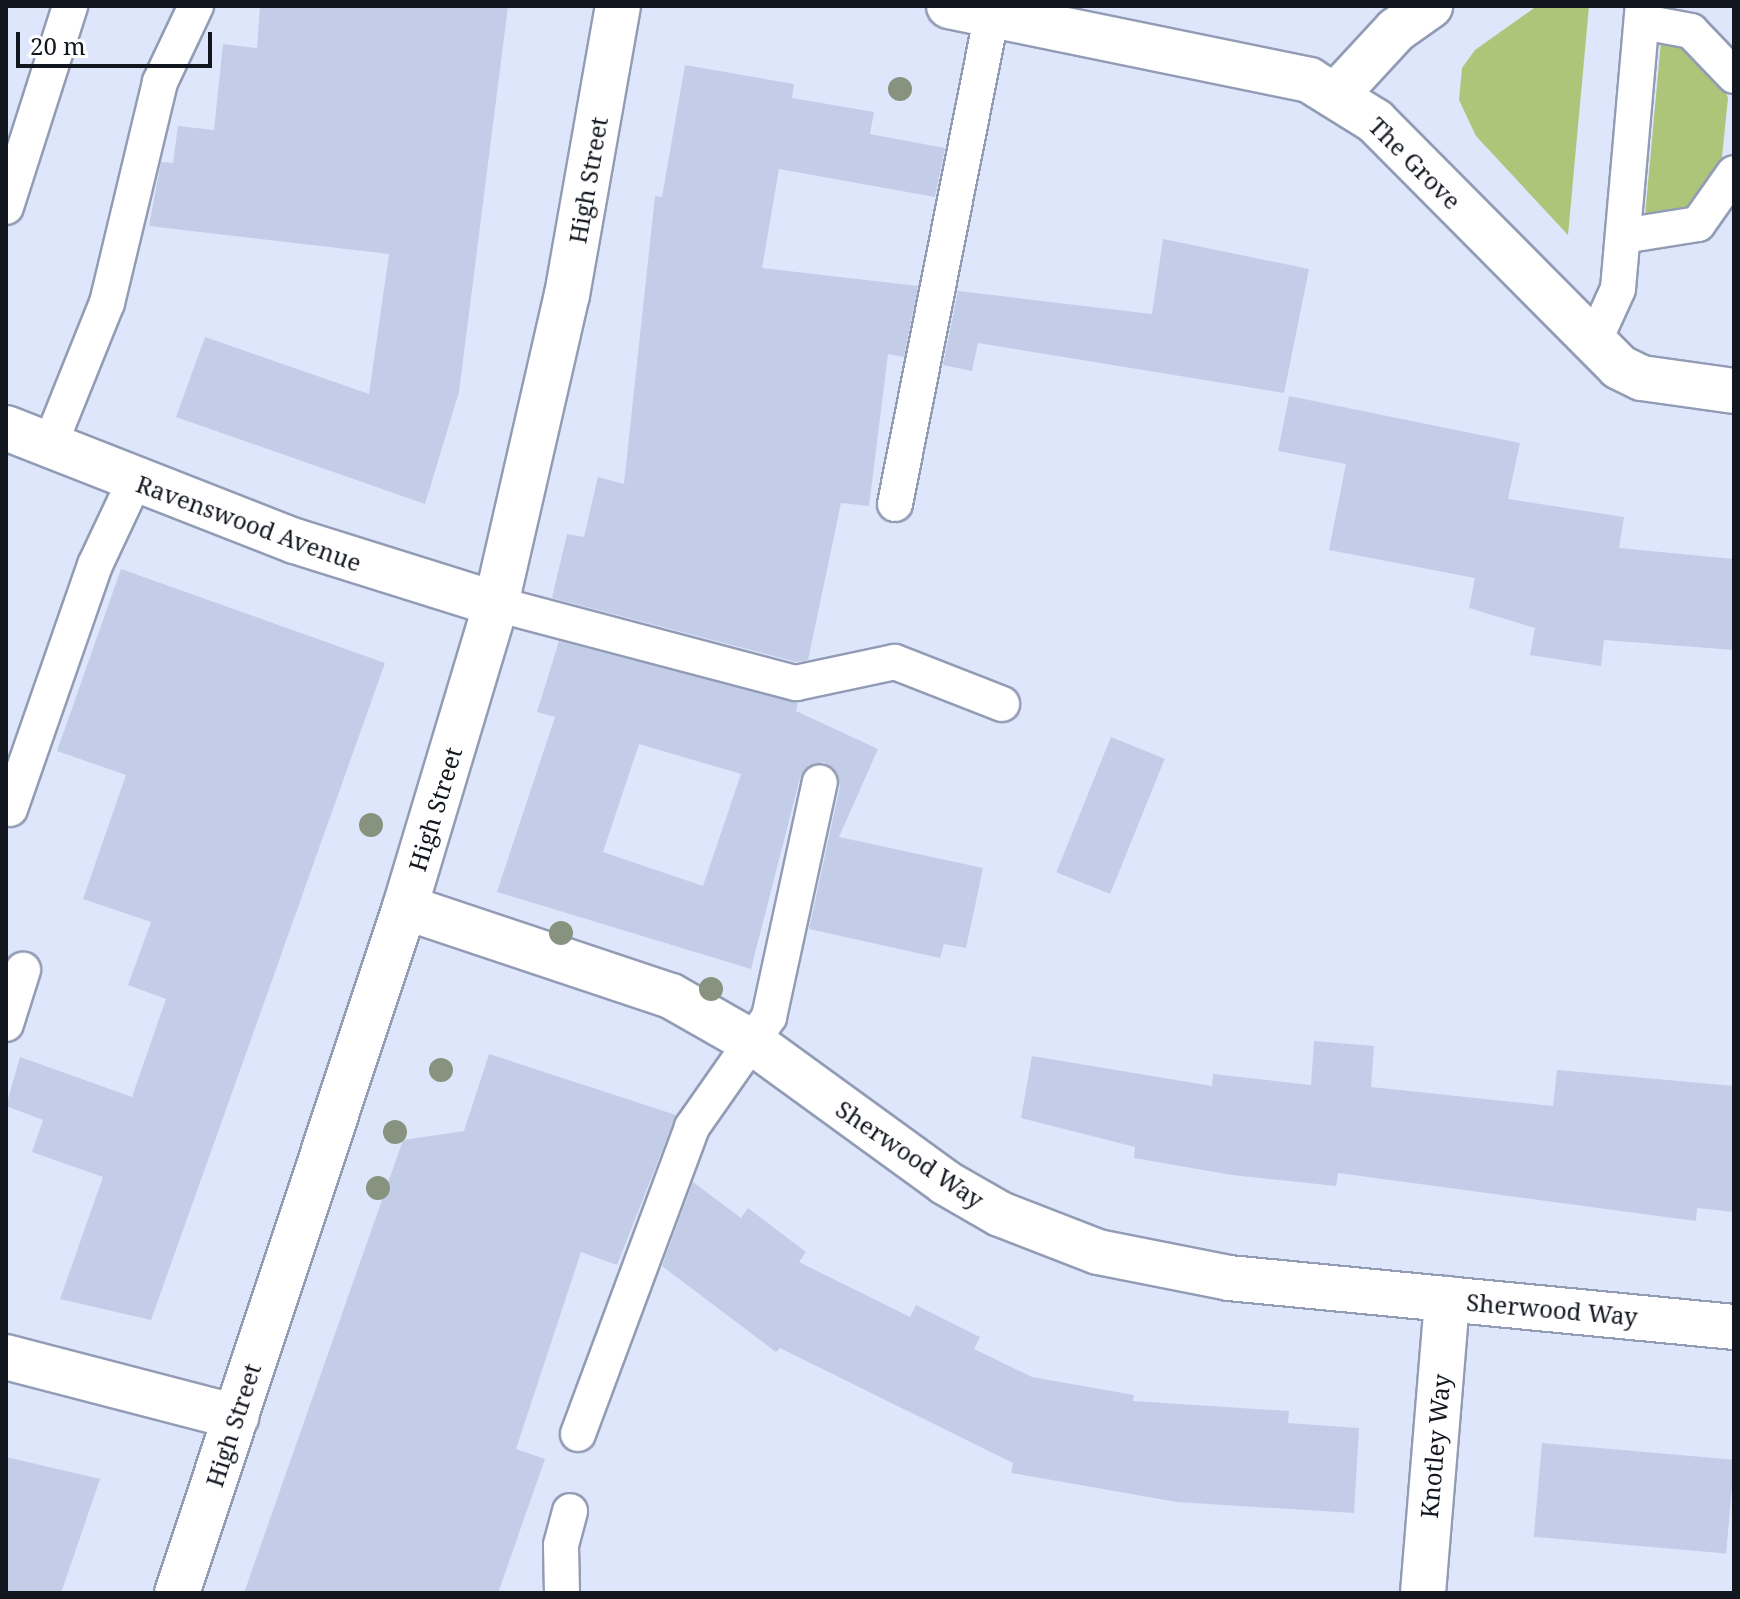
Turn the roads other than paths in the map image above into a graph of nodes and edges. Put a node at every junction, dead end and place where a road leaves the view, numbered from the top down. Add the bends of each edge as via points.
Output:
1 (70, 6) edge
2 (196, 6) edge
3 (618, 6) edge
4 (949, 6) edge
5 (1430, 6) edge
6 (1016, 13) edge
7 (1643, 14) edge
8 (1734, 76) edge
9 (1336, 95) junction
10 (1734, 173) edge
11 (6, 207) edge
12 (1623, 236) junction
13 (1593, 344) junction
14 (1734, 391) edge
15 (6, 428) edge
16 (49, 447) junction
17 (134, 482) junction
18 (895, 504) dead end
19 (496, 604) junction
20 (1002, 704) dead end
21 (820, 782) dead end
22 (10, 809) dead end
23 (405, 907) junction
24 (23, 970) dead end
25 (6, 1024) edge
26 (755, 1044) junction
27 (1447, 1299) junction
28 (1734, 1327) edge
29 (6, 1357) edge
30 (236, 1417) junction
31 (578, 1434) dead end
32 (570, 1511) dead end
33 (177, 1593) edge
34 (562, 1593) edge
35 (1423, 1593) edge

1 - 11 lane
2 - 16 lane via 160,82 107,303
3 - 19 main road, High Street via 567,295
4 - 6 main road, The Grove
5 - 9 main road via 1396,30
6 - 9 main road, The Grove via 1285,73
6 - 18 lane
7 - 8 lane via 1691,31
7 - 12 lane
9 - 13 main road, The Grove via 1375,121
10 - 12 lane via 1698,224
12 - 13 lane via 1618,289
13 - 14 main road, The Grove via 1642,378
15 - 16 main road, Ravenswood Avenue
16 - 17 main road, Ravenswood Avenue
17 - 19 main road, Ravenswood Avenue
17 - 22 lane via 95,565
19 - 20 lane via 796,683 863,663 895,662
19 - 23 main road, High Street
21 - 26 lane via 769,1017
23 - 26 main road, Sherwood Way via 619,975
23 - 30 main road, High Street
24 - 25 lane
26 - 27 main road, Sherwood Way via 946,1183 1050,1236 1159,1268
26 - 31 lane via 692,1127
27 - 28 main road, Sherwood Way
27 - 35 main road, Knotley Way
29 - 30 main road
30 - 33 main road, High Street
32 - 34 lane via 561,1545

